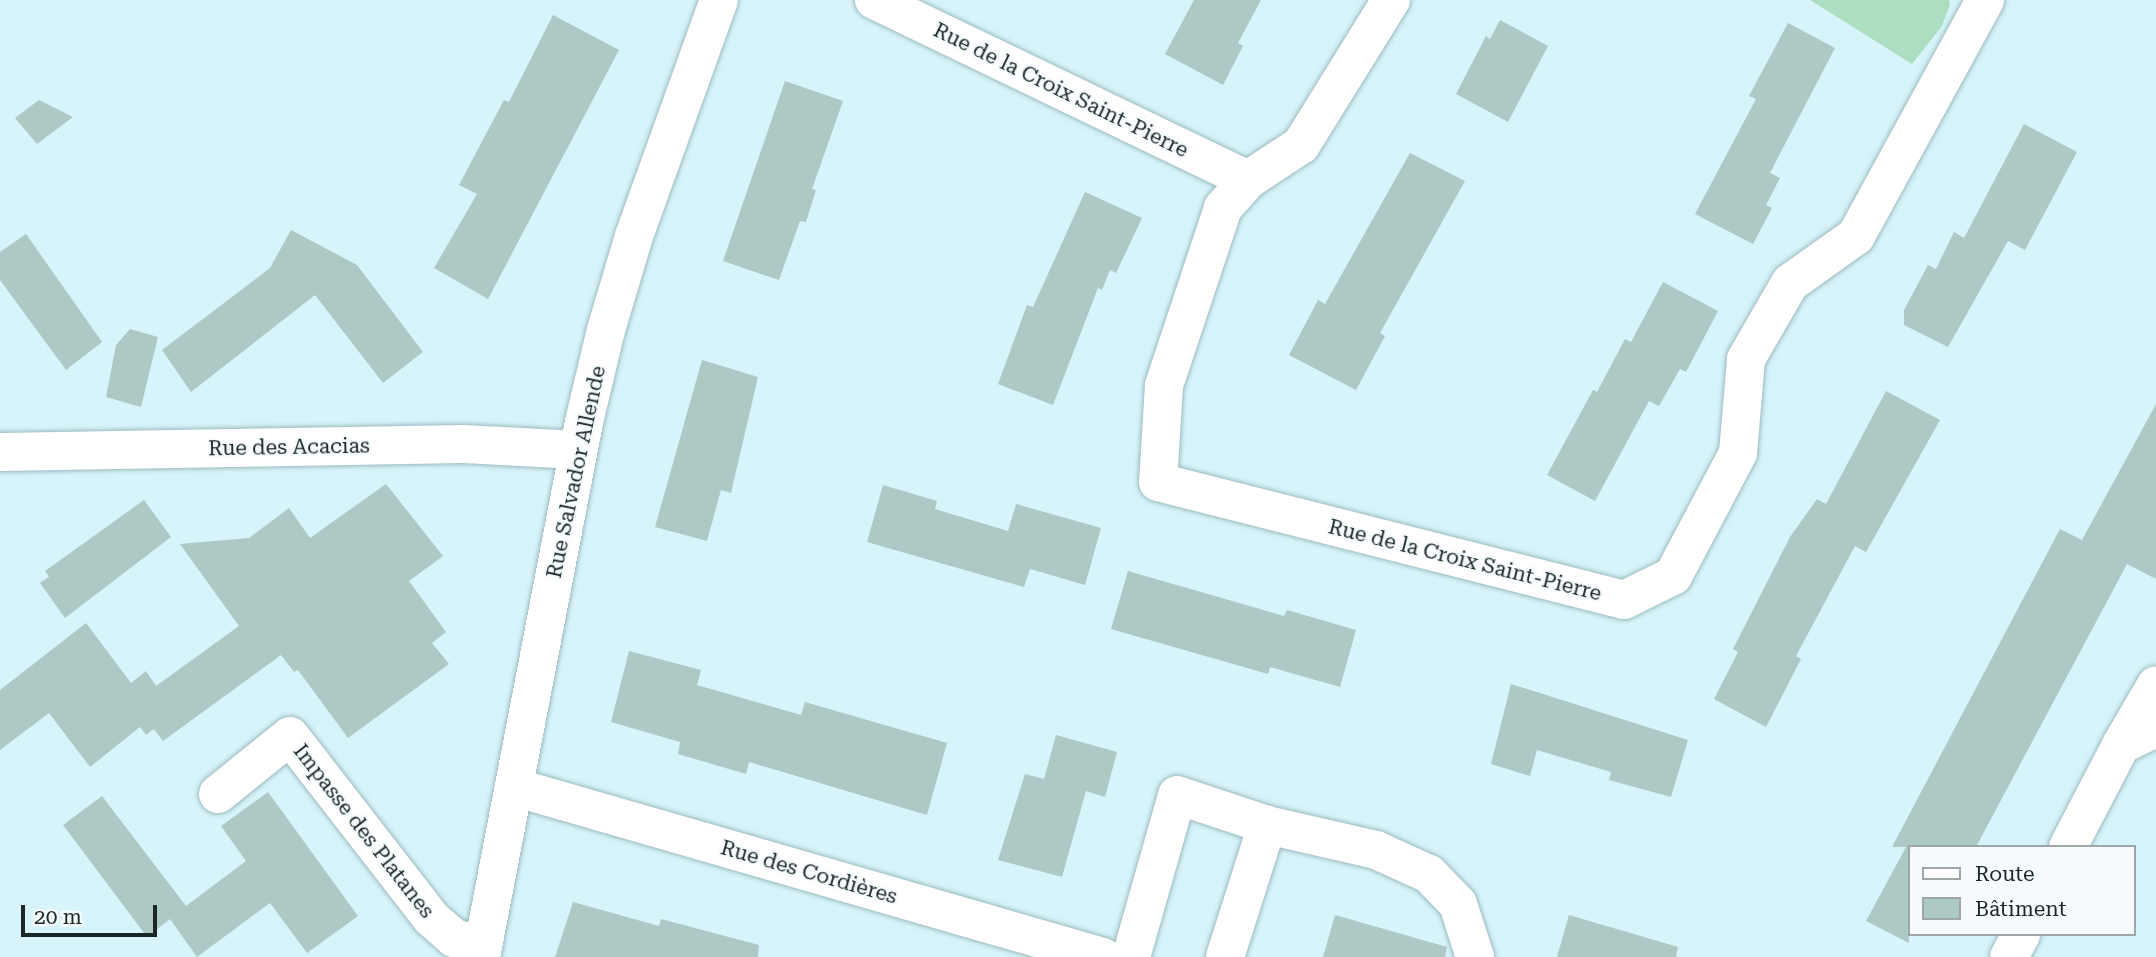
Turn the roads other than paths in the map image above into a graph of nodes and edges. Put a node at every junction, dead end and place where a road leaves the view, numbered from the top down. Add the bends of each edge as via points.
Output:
1 (719, 0) edge
2 (874, 0) edge
3 (1391, 0) edge
4 (1985, 0) edge
5 (1248, 180) junction
6 (578, 450) junction
7 (0, 452) edge
8 (2156, 685) edge
9 (2156, 728) edge
10 (2121, 745) junction
11 (514, 787) junction
12 (218, 794) dead end
13 (1267, 825) junction
14 (2069, 845) edge
15 (2020, 936) edge
16 (482, 952) edge
17 (1103, 957) edge
18 (1131, 957) edge
19 (1225, 957) edge
20 (1475, 957) edge
21 (2009, 957) edge

1 - 6 street, Rue Salvador Allende via 634,236
2 - 5 street, Rue de la Croix Saint-Pierre
3 - 5 street, Rue de la Croix Saint-Pierre via 1301,145
4 - 5 street, Rue de la Croix Saint-Pierre via 1856,236 1790,283 1746,359 1738,453 1673,576 1624,600 1158,482 1164,385 1223,208
6 - 7 street, Rue des Acacias via 464,444
6 - 11 street, Rue Salvador Allende
8 - 10 street
9 - 10 street
10 - 14 street
11 - 16 street, Rue Salvador Allende
11 - 17 street, Rue des Cordières
12 - 16 street, Impasse des Platanes via 290,736 431,918 454,938
13 - 18 street via 1177,795
13 - 19 street
13 - 20 street via 1376,850 1429,874 1458,904
15 - 21 street

